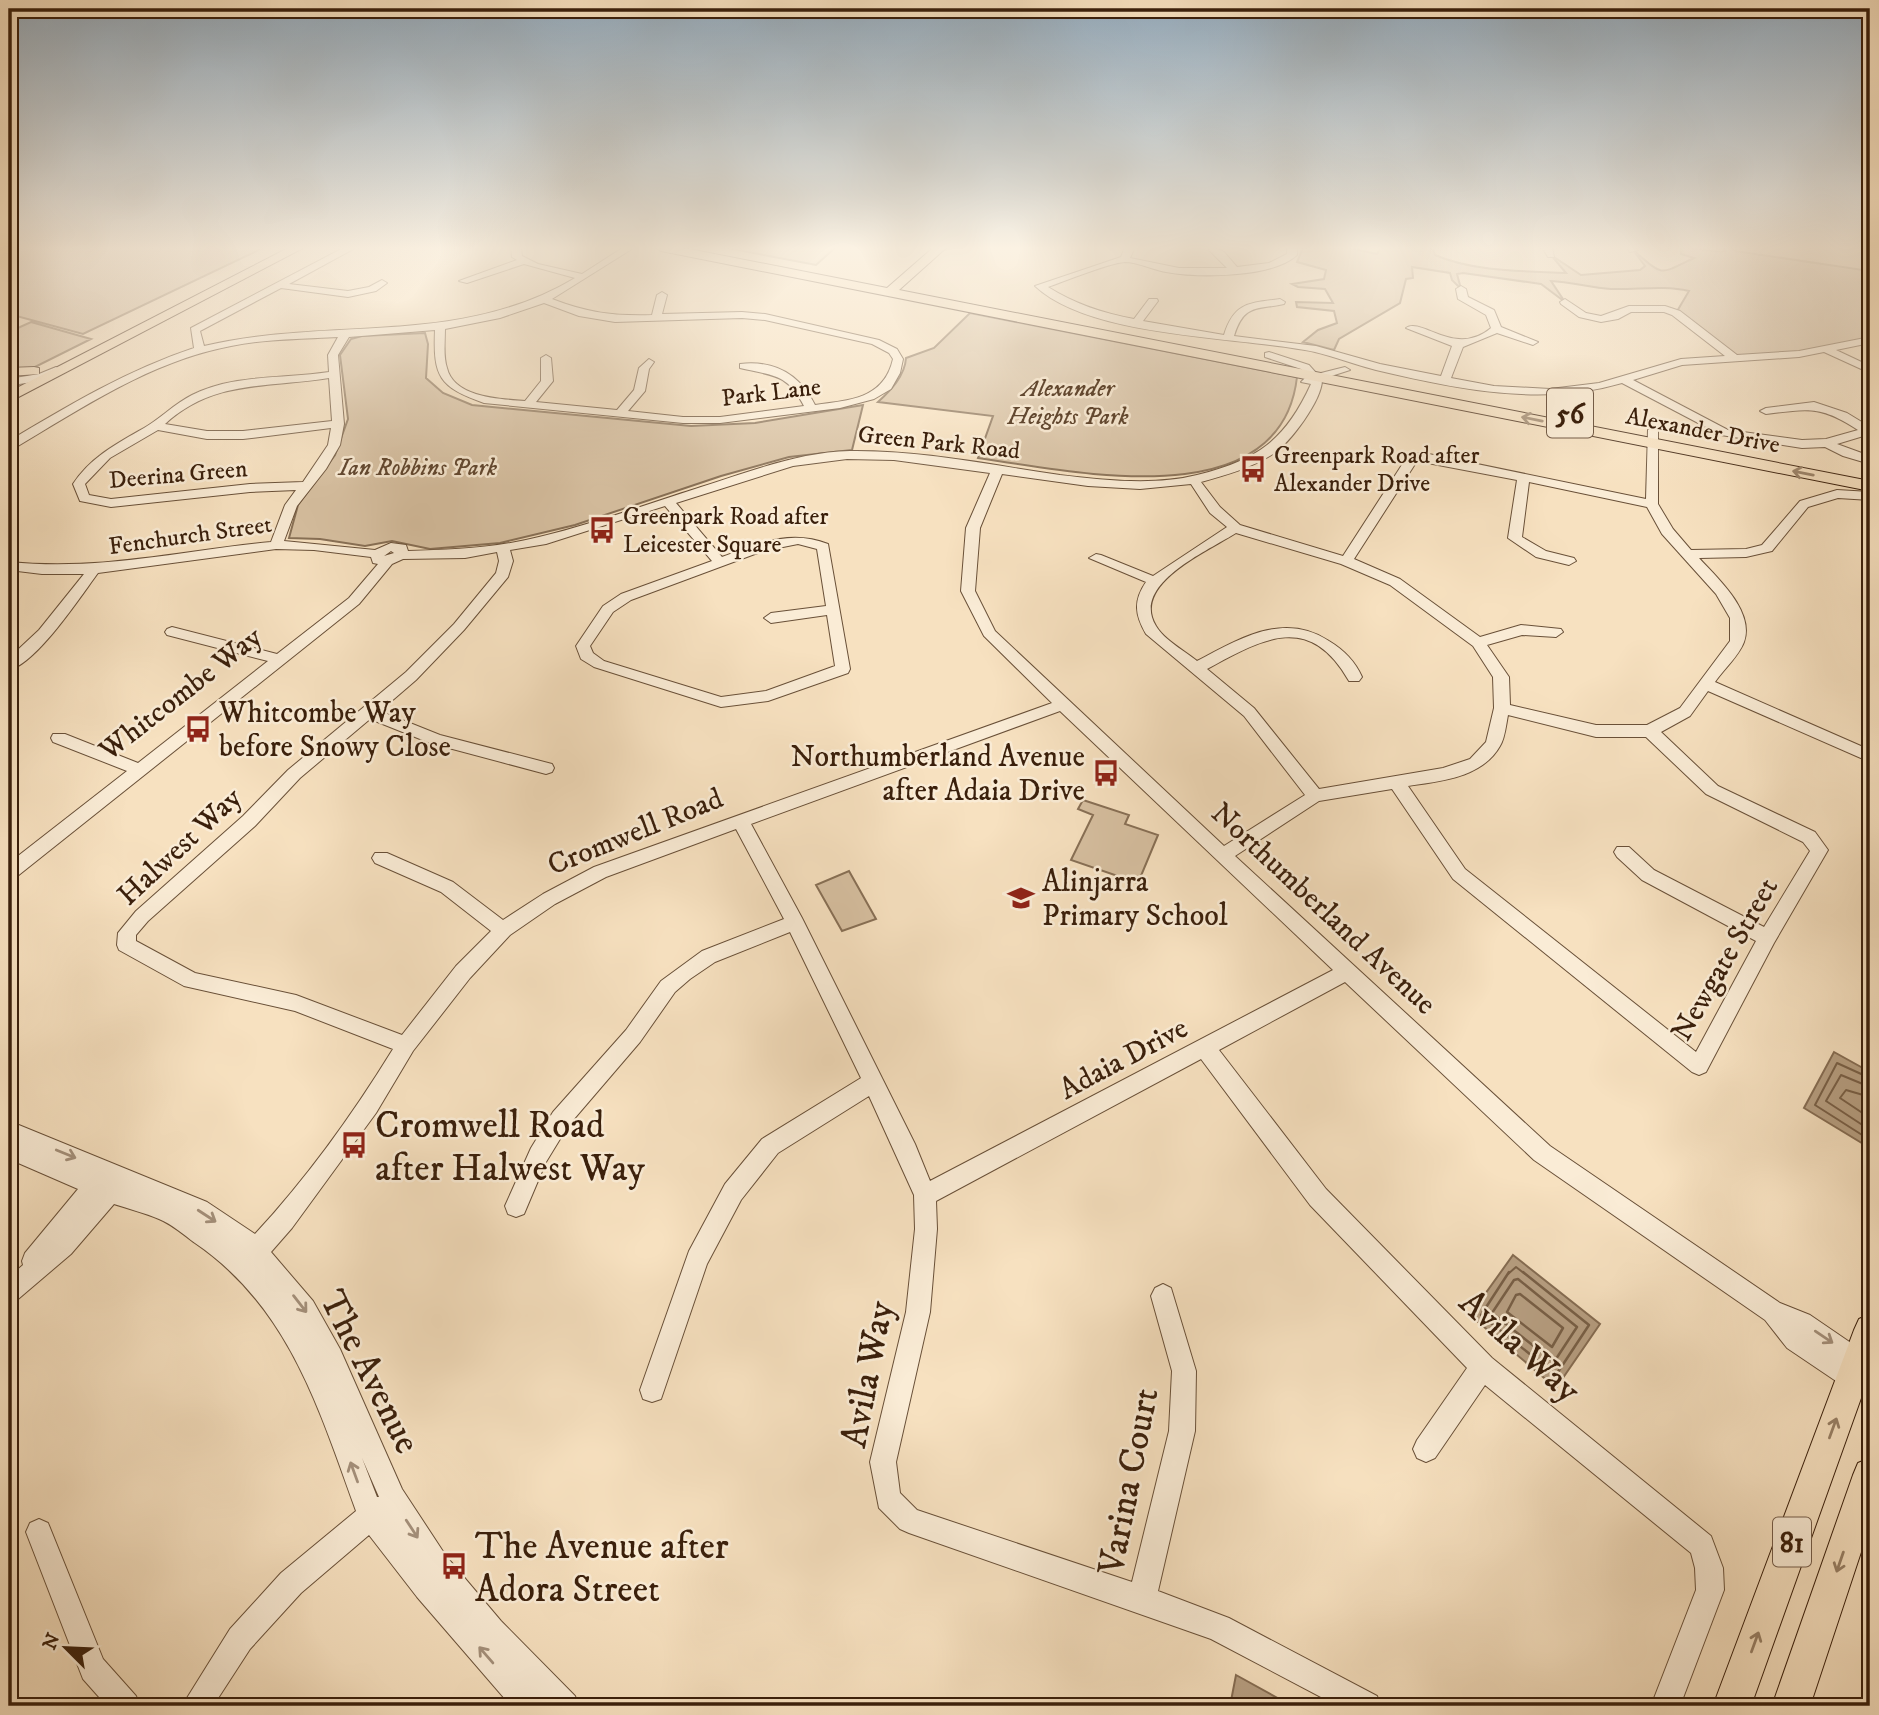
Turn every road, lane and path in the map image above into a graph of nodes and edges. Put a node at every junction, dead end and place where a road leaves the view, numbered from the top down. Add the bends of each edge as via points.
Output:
1 (121, 327) edge
2 (146, 327) edge
3 (201, 327) edge
4 (440, 327) joint
5 (809, 327) edge
6 (1089, 327) edge
7 (1126, 327) edge
8 (1166, 327) edge
9 (1231, 327) edge
10 (1694, 327) edge
11 (1411, 328) dead end
12 (1496, 329) joint
13 (345, 334) junction
14 (1228, 338) junction
15 (1870, 340) edge
16 (1533, 342) dead end
17 (1458, 345) junction
18 (1824, 348) junction
19 (200, 349) junction
20 (1269, 355) junction
21 (1733, 357) junction
22 (546, 358) dead end
23 (649, 362) dead end
24 (744, 366) dead end
25 (1345, 370) junction
26 (1870, 370) edge
27 (34, 371) joint
28 (334, 374) junction
29 (1315, 377) junction
30 (1623, 379) junction
31 (1445, 380) junction
32 (11, 384) edge
33 (529, 404) junction
34 (811, 408) junction
35 (1766, 411) dead end
36 (621, 413) junction
37 (338, 424) junction
38 (156, 426) junction
39 (1869, 430) edge
40 (1654, 436) junction
41 (1827, 443) junction
42 (9, 446) edge
43 (1870, 460) edge
44 (998, 469) junction
45 (1870, 472) edge
46 (1524, 477) junction
47 (1194, 480) junction
48 (304, 486) junction
49 (1870, 486) edge
50 (1870, 496) edge
51 (667, 501) junction
52 (1652, 504) junction
53 (1235, 528) junction
54 (276, 545) junction
55 (503, 548) junction
56 (1689, 554) junction
57 (387, 557) junction
58 (1096, 558) dead end
59 (1346, 561) junction
60 (1569, 561) dead end
61 (720, 563) junction
62 (10, 567) edge
63 (93, 571) junction
64 (1155, 581) junction
65 (832, 610) junction
66 (771, 618) dead end
67 (172, 632) dead end
68 (1556, 632) dead end
69 (1478, 643) junction
70 (275, 658) junction
71 (9, 665) edge
72 (1197, 668) junction
73 (1353, 677) dead end
74 (1705, 684) junction
75 (1061, 705) junction
76 (1502, 708) junction
77 (368, 712) junction
78 (1650, 731) junction
79 (59, 738) dead end
80 (1870, 756) edge
81 (546, 768) dead end
82 (136, 769) junction
83 (1396, 782) junction
84 (1315, 796) junction
85 (741, 822) junction
86 (1623, 852) dead end
87 (1222, 856) junction
88 (381, 858) dead end
89 (9, 862) edge
90 (9, 873) edge
91 (795, 923) junction
92 (503, 930) junction
93 (1767, 938) junction
94 (1347, 972) junction
95 (406, 1045) junction
96 (1205, 1048) junction
97 (873, 1082) junction
98 (9, 1131) edge
99 (9, 1149) edge
100 (109, 1182) junction
101 (925, 1195) junction
102 (516, 1206) dead end
103 (245, 1254) junction
104 (13, 1288) edge
105 (1163, 1296) dead end
106 (1870, 1330) edge
107 (1483, 1367) junction
108 (1863, 1376) edge
109 (652, 1390) dead end
110 (1426, 1450) dead end
111 (1870, 1475) edge
112 (393, 1498) junction
113 (371, 1516) junction
114 (39, 1532) dead end
115 (1142, 1599) junction
116 (126, 1706) edge
117 (196, 1706) edge
118 (530, 1706) edge
119 (565, 1706) edge
120 (1367, 1706) edge
121 (1666, 1706) edge
122 (1732, 1706) edge
123 (1791, 1706) edge

1 - 27 main road
2 - 32 main road
3 - 19 street via 195,330
4 - 13 street
4 - 33 street, Park Lane via 439,371 449,384 488,401
5 - 34 street, Park Lane via 875,342 898,359 887,387 870,397
6 - 29 main road, Alexander Drive / 56
7 - 20 main road, Alexander Drive / 56
8 - 14 street
9 - 14 street
10 - 21 street
11 - 17 street
12 - 16 street
12 - 17 street
13 - 19 street via 262,338
13 - 28 street via 333,355
14 - 31 street via 1316,349 1367,365
15 - 18 street
17 - 31 street
18 - 21 street via 1799,354
18 - 26 street
19 - 42 street via 134,373
20 - 25 main road, Alexander Drive / 56
20 - 29 street via 1305,367
21 - 30 street via 1681,362
22 - 33 street via 547,382
23 - 36 street via 639,391
24 - 34 street via 793,378
25 - 29 street
25 - 40 main road, Alexander Drive / 56
27 - 32 main road
28 - 37 street
28 - 38 street via 216,389
40 -> 29 main road, Alexander Drive / 56
29 - 47 street, Green Park Road via 1318,381 1303,414 1281,441 1256,459
30 - 31 street via 1550,392
30 - 41 street via 1725,433 1791,443
33 - 36 street, Park Lane
34 - 36 street, Park Lane via 720,420
35 - 39 street via 1814,405
37 - 38 street via 243,435 207,435
37 - 48 street via 334,445
38 - 48 street, Deerina Green via 88,471 79,484 85,498 125,502
39 - 41 street
40 - 45 main road, Alexander Drive / 56
49 -> 40 main road, Alexander Drive / 56
40 - 52 street
41 - 43 street
44 - 47 street, Green Park Road via 1140,485
44 - 51 street, Green Park Road via 848,455 791,463
44 - 75 street, Northumberland Avenue via 973,528 968,591 989,633
46 - 52 street
46 - 59 street via 1413,457
46 - 60 street via 1515,538 1541,554
47 - 53 street via 1215,510
48 - 54 street via 291,505
50 - 56 street via 1837,494 1804,504 1767,548
51 - 55 street, Green Park Road via 541,541
51 - 61 street
52 - 56 street via 1667,531
53 - 59 street
53 - 64 street
54 - 57 street, Fenchurch Street
54 - 63 street, Fenchurch Street
55 - 57 street, Green Park Road
55 - 77 street, Halwest Way via 503,574 459,627
56 - 74 street via 1722,592 1737,618 1737,640
57 - 70 street, Whitcombe Way via 354,601
58 - 64 street
59 - 69 street via 1395,582
61 - 65 street via 792,539 812,541 822,547
61 - 65 street via 626,597 608,610 583,646 586,656 721,702 762,698 843,669
62 - 63 street, Fenchurch Street
63 - 71 street via 27,653
64 - 72 street via 1145,593 1142,612 1150,631
65 - 66 street
67 - 70 street
68 - 69 street via 1521,630
69 - 76 street via 1501,677
70 - 82 street, Whitcombe Way
72 - 73 street via 1270,632 1288,629 1319,639 1349,663
72 - 84 street via 1249,712
74 - 78 street via 1685,712
74 - 80 street
75 - 85 street, Cromwell Road
75 - 87 street, Northumberland Avenue
76 - 78 street via 1596,731
76 - 83 street via 1493,744 1475,763
77 - 81 street via 436,739
77 - 95 street, Halwest Way via 294,774 249,821 142,916 127,933 126,945 191,980 296,1003
78 - 93 street, Newgate Street via 1712,790 1809,837 1819,850
79 - 82 street
82 - 89 street, Whitcombe Way
82 - 90 street, Whitcombe Way
83 - 84 street
83 - 93 street, Newgate Street via 1459,874 1699,1066
84 - 87 street
85 - 91 street, Avila Way
85 - 92 street, Cromwell Road via 600,872
86 - 93 street via 1648,875
87 - 94 street, Northumberland Avenue
88 - 92 street via 447,887
91 - 97 street, Avila Way
91 - 102 street via 708,956 667,988 611,1063 569,1108 533,1164
92 - 95 street, Cromwell Road
94 - 96 street, Adaia Drive
94 - 108 street, Northumberland Avenue via 1542,1153 1773,1312 1796,1339
95 - 103 street, Cromwell Road via 369,1106 307,1187 275,1214
96 - 101 street, Adaia Drive
96 - 107 street, Avila Way via 1318,1197
97 - 101 street, Avila Way
97 - 109 street via 771,1146 733,1192 697,1259
98 -> 100 street, The Avenue
99 - 100 street, The Avenue
100 - 103 street, The Avenue
100 - 104 street via 49,1240
101 - 115 street, Avila Way via 918,1312 883,1462 888,1499 909,1520
103 -> 112 street, The Avenue via 305,1309
113 -> 103 street, The Avenue via 326,1395 286,1317
105 - 115 street, Varina Court via 1184,1371 1182,1431
106 - 108 main road, 81
107 - 110 street
107 - 121 street, Avila Way via 1702,1545 1710,1590
122 -> 108 main road, 81
111 -> 123 main road, 81
112 - 113 street
112 -> 119 street, The Avenue via 436,1566 491,1631
113 - 117 street via 291,1583 240,1639
118 -> 113 street, The Avenue
114 - 116 street via 93,1670
115 - 120 street, Avila Way via 1219,1629

